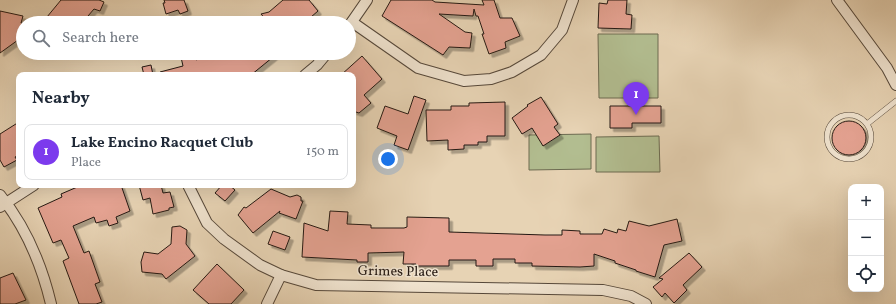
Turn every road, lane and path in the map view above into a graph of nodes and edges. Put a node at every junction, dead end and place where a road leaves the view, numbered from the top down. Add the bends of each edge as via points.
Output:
1 (367, 0) edge
2 (573, 0) edge
3 (837, 0) edge
4 (356, 16) edge
5 (356, 28) edge
6 (321, 60) edge
7 (309, 72) edge
8 (896, 85) edge
9 (896, 100) edge
10 (867, 124) junction
11 (28, 188) edge
12 (190, 188) edge
13 (2, 202) edge
14 (281, 275) junction
15 (51, 304) edge
16 (267, 304) edge
17 (646, 304) edge

1 - 4 street
2 - 5 street via 562,30 541,55 512,72 491,79 464,81 418,68
3 - 8 street via 887,68
6 - 7 street
9 - 10 lane
10 - 10 lane via 855,116 834,122 828,135 831,149 843,158 850,159 862,155 870,144 871,137
11 - 13 street
12 - 14 street, Grimes Place via 207,223 224,240 260,265
13 - 15 street via 26,236
14 - 16 street
14 - 17 street, Grimes Place via 316,285 603,290 631,296

